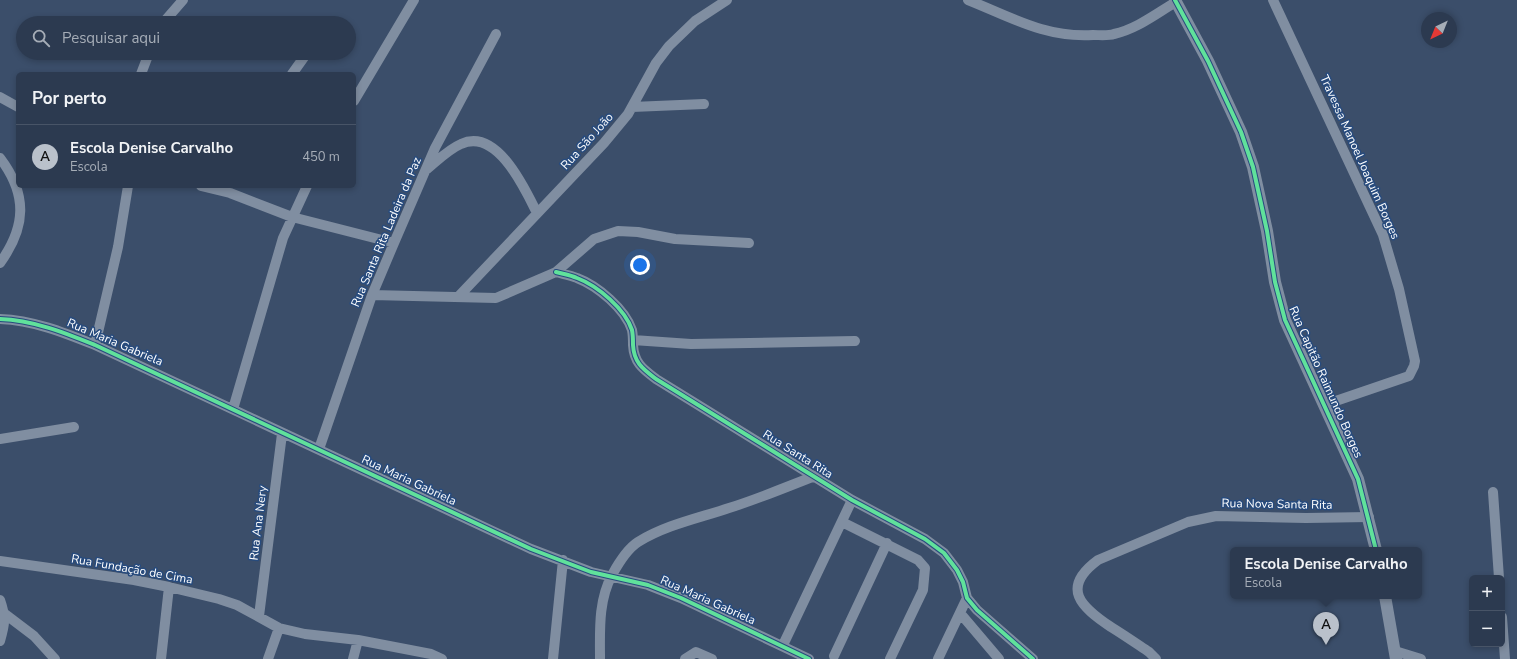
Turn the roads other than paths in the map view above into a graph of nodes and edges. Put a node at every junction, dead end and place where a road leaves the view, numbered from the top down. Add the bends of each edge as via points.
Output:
1 (183, 0) edge
2 (414, 0) edge
3 (727, 0) edge
4 (968, 0) edge
5 (1273, 0) edge
6 (1176, 1) edge
7 (169, 16) edge
8 (496, 34) dead end
9 (146, 60) edge
10 (302, 60) edge
11 (142, 72) edge
12 (293, 72) edge
13 (0, 97) edge
14 (356, 98) edge
15 (704, 104) dead end
16 (16, 106) edge
17 (632, 106) junction
18 (0, 158) edge
19 (425, 171) junction
20 (128, 188) edge
21 (216, 188) edge
22 (306, 188) edge
23 (231, 190) edge
24 (537, 213) junction
25 (292, 217) junction
26 (394, 243) junction
27 (749, 243) dead end
28 (0, 263) edge
29 (556, 272) junction
30 (372, 294) junction
31 (458, 297) junction
32 (0, 319) edge
33 (633, 340) junction
34 (855, 341) dead end
35 (95, 345) junction
36 (1324, 404) junction
37 (233, 409) junction
38 (74, 427) dead end
39 (282, 434) junction
40 (0, 439) edge
41 (319, 449) junction
42 (815, 476) junction
43 (1493, 492) dead end
44 (852, 500) junction
45 (1369, 517) junction
46 (842, 522) junction
47 (887, 543) junction
48 (1375, 547) edge
49 (563, 560) junction
50 (0, 561) edge
51 (1499, 575) edge
52 (611, 576) junction
53 (169, 587) junction
54 (967, 598) junction
55 (1386, 599) edge
56 (0, 600) edge
57 (960, 613) junction
58 (5, 614) junction
59 (259, 616) junction
60 (279, 628) junction
61 (358, 640) junction
62 (0, 641) edge
63 (784, 645) junction
64 (1504, 647) edge
65 (1396, 655) edge
66 (431, 656) edge
67 (834, 656) dead end
68 (996, 658) edge
69 (55, 659) edge
70 (161, 659) edge
71 (268, 659) edge
72 (353, 659) edge
73 (442, 659) edge
74 (553, 659) edge
75 (600, 659) edge
76 (685, 659) edge
77 (712, 659) edge
78 (809, 659) edge
79 (890, 659) edge
80 (938, 659) edge
81 (1033, 659) edge
82 (1156, 659) edge
83 (1421, 659) edge
84 (1505, 659) edge

1 - 7 street
2 - 14 street
3 - 17 street, Rua São João via 695,22 669,46 656,63
4 - 6 street via 1025,24 1062,35 1084,36 1113,35 1133,28
5 - 36 street, Travessa Manoel Joaquim Borges via 1383,235 1399,289 1414,361 1409,376
6 - 36 street, Rua Capitão Raimundo Borges via 1241,132 1253,167 1275,282 1285,320
8 - 19 street, Rua Santa Rita Ladeira da Paz
9 - 11 street
10 - 12 street
13 - 16 street
15 - 17 street
17 - 24 street, Rua São João via 604,143
18 - 28 street via 18,193 21,210 20,226 12,246
19 - 24 street via 461,144 475,140 504,158 520,179
19 - 26 street, Rua Santa Rita Ladeira da Paz
20 - 35 street via 118,247
21 - 23 street
22 - 25 street
23 - 25 street
24 - 31 street, Rua São João
25 - 26 street
25 - 37 street via 273,272
26 - 30 street, Rua Santa Rita Ladeira da Paz
27 - 29 street via 675,239 618,231 594,239
29 - 31 street via 496,298
29 - 33 street, Rua Santa Rita via 577,278 602,293 628,320
30 - 31 street
30 - 41 street, Rua Santa Rita Ladeira da Paz
32 - 35 street, Rua Maria Gabriela via 29,323
33 - 34 street via 691,344
33 - 42 street, Rua Santa Rita via 635,358 639,366 656,379
35 - 37 street, Rua Maria Gabriela
36 - 45 street, Rua Capitão Raimundo Borges via 1358,479
37 - 39 street, Rua Maria Gabriela
38 - 40 street
39 - 41 street, Rua Maria Gabriela
39 - 59 street, Rua Ana Nery
41 - 49 street, Rua Maria Gabriela via 531,549
42 - 44 street, Rua Santa Rita
42 - 52 street via 732,508 670,527 638,542 629,550
43 - 51 street
44 - 46 street
44 - 54 street, Rua Santa Rita via 925,539 944,553 964,582
45 - 48 street, Rua Capitão Raimundo Borges
45 - 82 street, Rua Nova Santa Rita via 1216,516 1188,522 1098,560 1088,568 1078,584 1078,595 1082,604 1090,613 1150,652
46 - 47 street
46 - 63 street
47 - 67 street
47 - 79 street via 918,560 925,568 923,590
49 - 52 street, Rua Maria Gabriela via 591,572
49 - 74 street
50 - 53 street, Rua Fundação de Cima
52 - 63 street, Rua Maria Gabriela via 648,585 681,598
52 - 75 street via 601,612
53 - 59 street, Rua Fundação de Cima via 219,599
53 - 70 street
54 - 57 street
54 - 81 street, Rua Santa Rita via 977,610
55 - 65 street
56 - 58 street
57 - 68 street
57 - 80 street
58 - 62 street
58 - 69 street via 34,636
59 - 60 street, Rua Fundação de Cima
60 - 61 street, Rua Fundação de Cima via 305,634
60 - 71 street
61 - 66 street, Rua Fundação de Cima
61 - 72 street
63 - 78 street, Rua Maria Gabriela
64 - 84 street
65 - 83 street
66 - 73 street, Rua Fundação de Cima
76 - 77 street via 696,652

